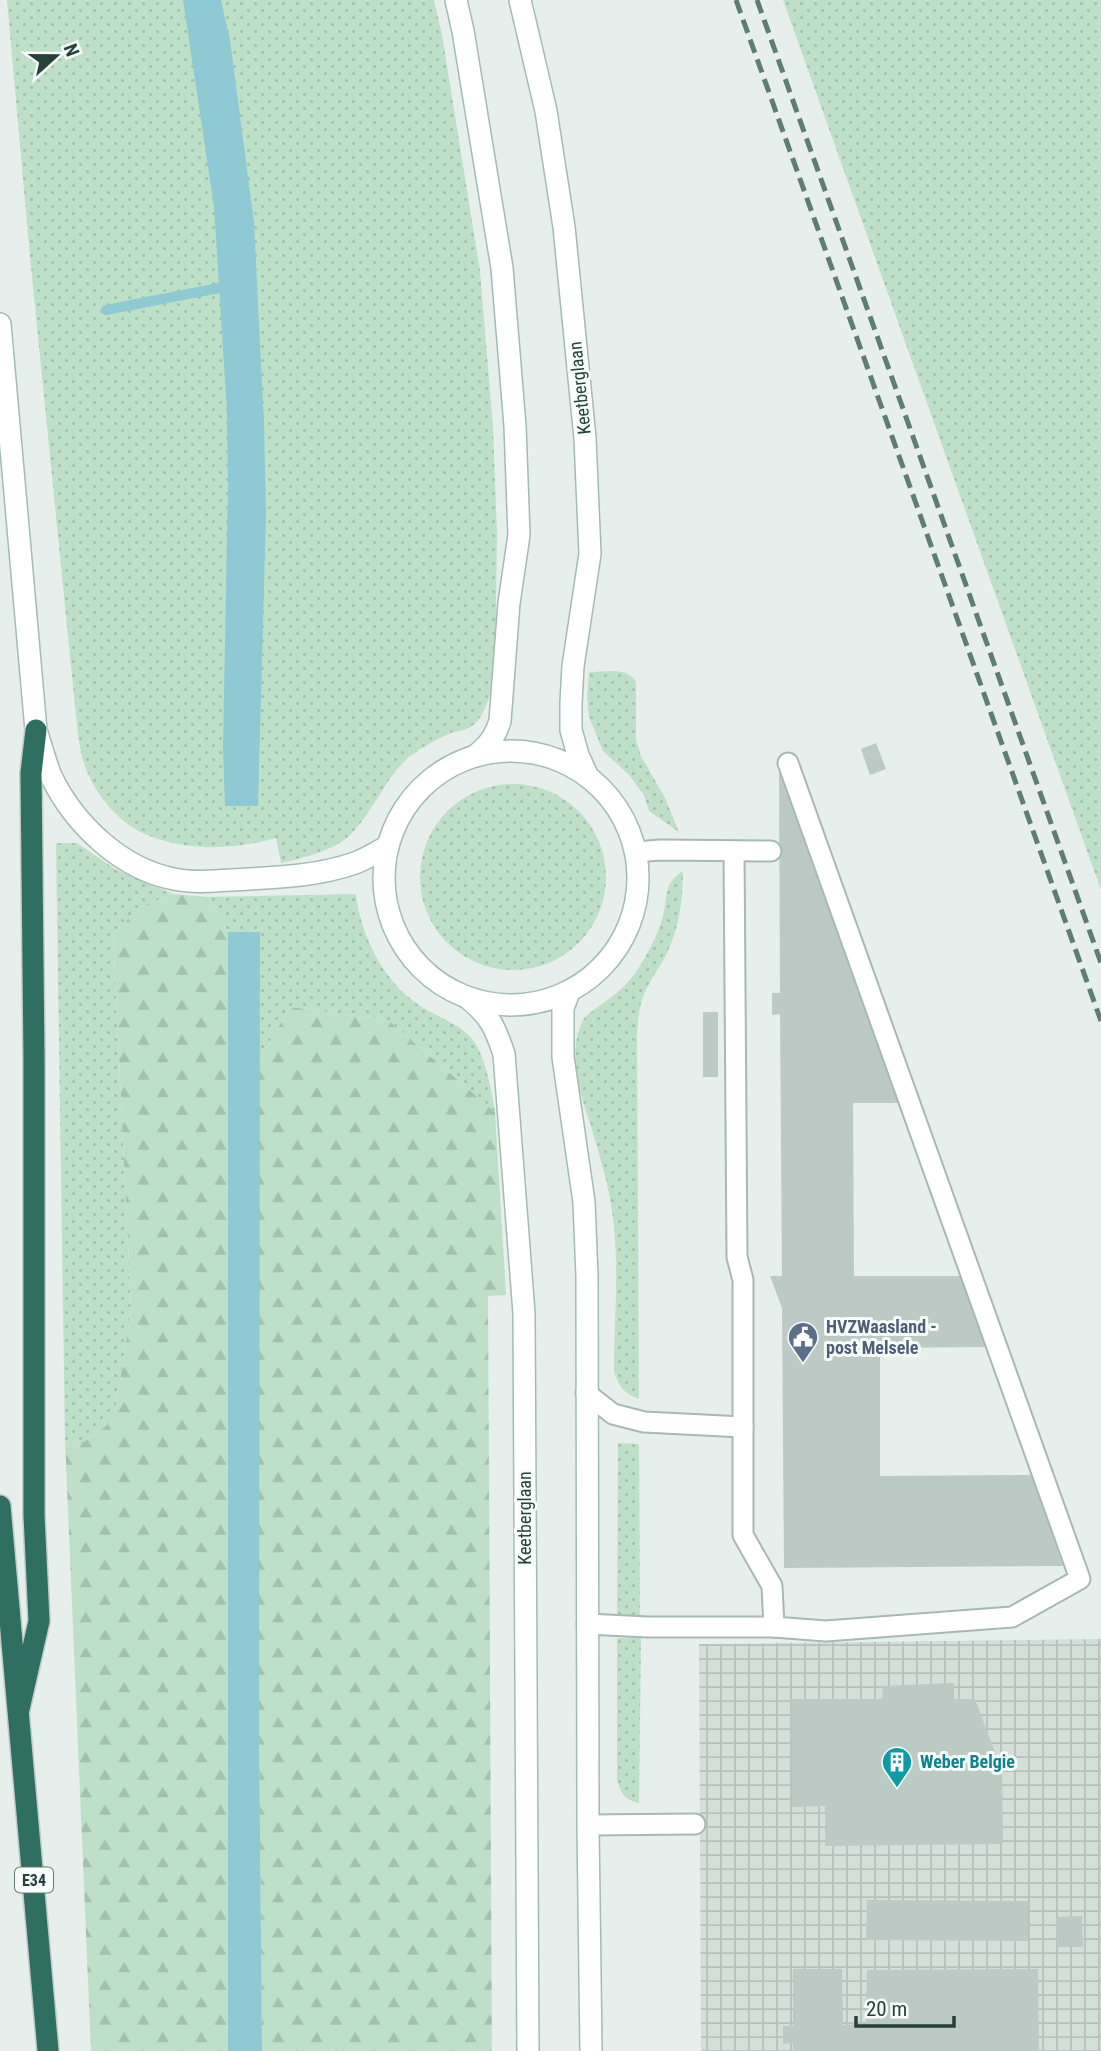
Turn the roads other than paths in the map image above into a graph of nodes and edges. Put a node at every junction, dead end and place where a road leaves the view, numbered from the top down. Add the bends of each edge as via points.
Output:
1 (456, 0) edge
2 (520, 0) edge
3 (0, 324) edge
4 (36, 730) junction
5 (475, 756) junction
6 (788, 763) dead end
7 (588, 777) junction
8 (388, 846) junction
9 (734, 851) junction
10 (635, 852) junction
11 (771, 852) dead end
12 (569, 992) junction
13 (468, 998) junction
14 (586, 1393) junction
15 (743, 1427) junction
16 (0, 1506) edge
17 (587, 1625) junction
18 (774, 1627) junction
19 (19, 1709) junction
20 (695, 1824) dead end
21 (588, 1825) junction
22 (48, 2051) edge
23 (528, 2051) edge
24 (591, 2051) edge

1 - 5 main road via 502,268 519,535 500,721 491,740
2 - 7 main road, Keetberglaan via 546,111 564,227 586,438 590,554 573,666 571,730
3 - 4 main road
4 - 8 main road via 50,774 68,806 120,857 148,872 199,881 285,877 357,863
4 - 19 highway via 31,773 34,1515 39,1621
5 - 7 main road via 504,751 534,753
5 - 8 main road via 445,769 420,789 400,815
6 - 18 lane via 1080,1579 1012,1617 826,1631
7 - 10 main road via 610,798 626,824
8 - 13 main road via 383,877 387,908 398,937 440,984
9 - 10 lane
9 - 11 lane
9 - 15 lane
10 - 12 main road via 638,885 632,918 618,948 596,973
12 - 13 main road via 513,1005
12 - 14 main road via 564,1008 563,1057 584,1202
13 - 23 main road, Keetberglaan via 495,1027 504,1054 524,1313
14 - 15 lane via 613,1414 644,1422
14 - 17 main road
15 - 18 lane via 743,1535 772,1586
16 - 19 highway, E34
17 - 18 lane
17 - 21 main road
19 - 22 highway, E34
20 - 21 lane
21 - 24 main road

